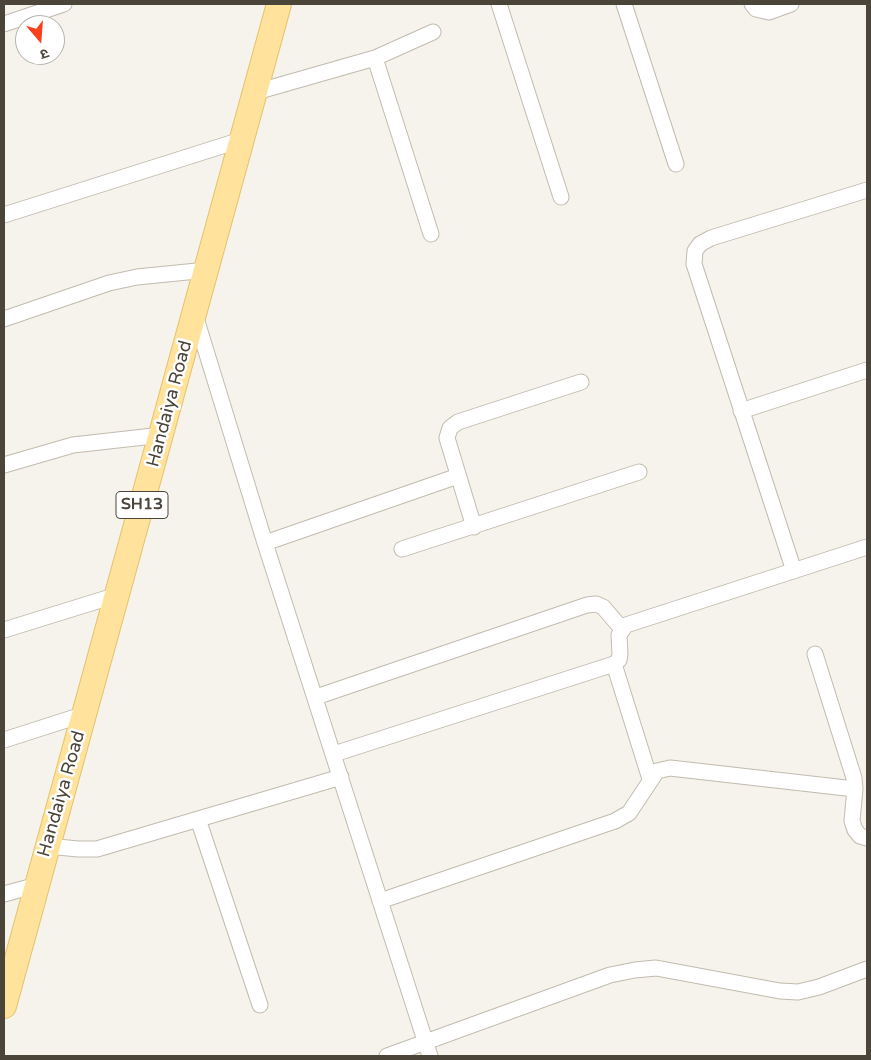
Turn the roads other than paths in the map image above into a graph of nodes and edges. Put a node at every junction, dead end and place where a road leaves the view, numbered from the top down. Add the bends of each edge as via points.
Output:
1 (64, 4) edge
2 (279, 4) edge
3 (499, 4) edge
4 (624, 4) edge
5 (752, 4) edge
6 (791, 4) edge
7 (4, 24) edge
8 (433, 32) dead end
9 (375, 58) junction
10 (256, 92) junction
11 (244, 139) junction
12 (676, 164) dead end
13 (867, 190) edge
14 (561, 197) dead end
15 (4, 215) edge
16 (431, 234) dead end
17 (207, 270) junction
18 (195, 315) junction
19 (4, 319) edge
20 (867, 370) edge
21 (581, 382) dead end
22 (742, 411) junction
23 (162, 434) junction
24 (4, 465) edge
25 (639, 472) dead end
26 (458, 476) junction
27 (474, 527) junction
28 (265, 543) junction
29 (867, 547) edge
30 (402, 549) dead end
31 (794, 571) junction
32 (118, 595) junction
33 (622, 629) junction
34 (4, 630) edge
35 (815, 654) dead end
36 (614, 664) junction
37 (316, 697) junction
38 (84, 714) junction
39 (4, 740) edge
40 (334, 754) junction
41 (341, 777) junction
42 (650, 779) junction
43 (856, 790) junction
44 (198, 819) junction
45 (867, 838) edge
46 (48, 846) junction
47 (37, 885) junction
48 (4, 894) edge
49 (380, 901) junction
50 (867, 968) edge
51 (260, 1005) dead end
52 (4, 1006) edge
53 (428, 1050) edge
54 (387, 1056) edge

1 - 7 street
2 - 10 main road, Handaiya Road / SH13
3 - 14 street
4 - 12 street
5 - 6 street via 756,9 770,12
8 - 9 street
9 - 10 street
9 - 16 street
10 - 11 main road, Handaiya Road / SH13
11 - 15 street
11 - 17 main road, Handaiya Road / SH13
13 - 22 street via 710,238 695,250 694,264
17 - 18 main road, Handaiya Road / SH13
17 - 19 street via 109,283
18 - 23 main road, Handaiya Road / SH13
18 - 28 street
20 - 22 street
21 - 26 street via 450,428 447,438
22 - 31 street
23 - 24 street via 73,445
23 - 32 main road, Handaiya Road / SH13
25 - 27 street
26 - 27 street
26 - 28 street
27 - 30 street
28 - 37 street
29 - 31 street
31 - 33 street via 626,625
32 - 34 street
32 - 38 main road, Handaiya Road / SH13
33 - 36 street via 619,660
33 - 37 street via 603,607 587,605
35 - 43 street
36 - 40 street
36 - 42 street
37 - 40 street
38 - 39 street
38 - 46 main road, Handaiya Road / SH13
40 - 41 street
41 - 44 street
41 - 49 street
42 - 43 street via 657,771 670,768
42 - 49 street via 629,813 615,821
43 - 45 street via 852,821 860,836
44 - 46 street via 97,849
44 - 51 street
46 - 47 main road, Handaiya Road / SH13
47 - 48 street
47 - 52 main road, Handaiya Road / SH13
49 - 53 street
50 - 53 street via 798,992 656,968 635,970 610,975
53 - 54 street

